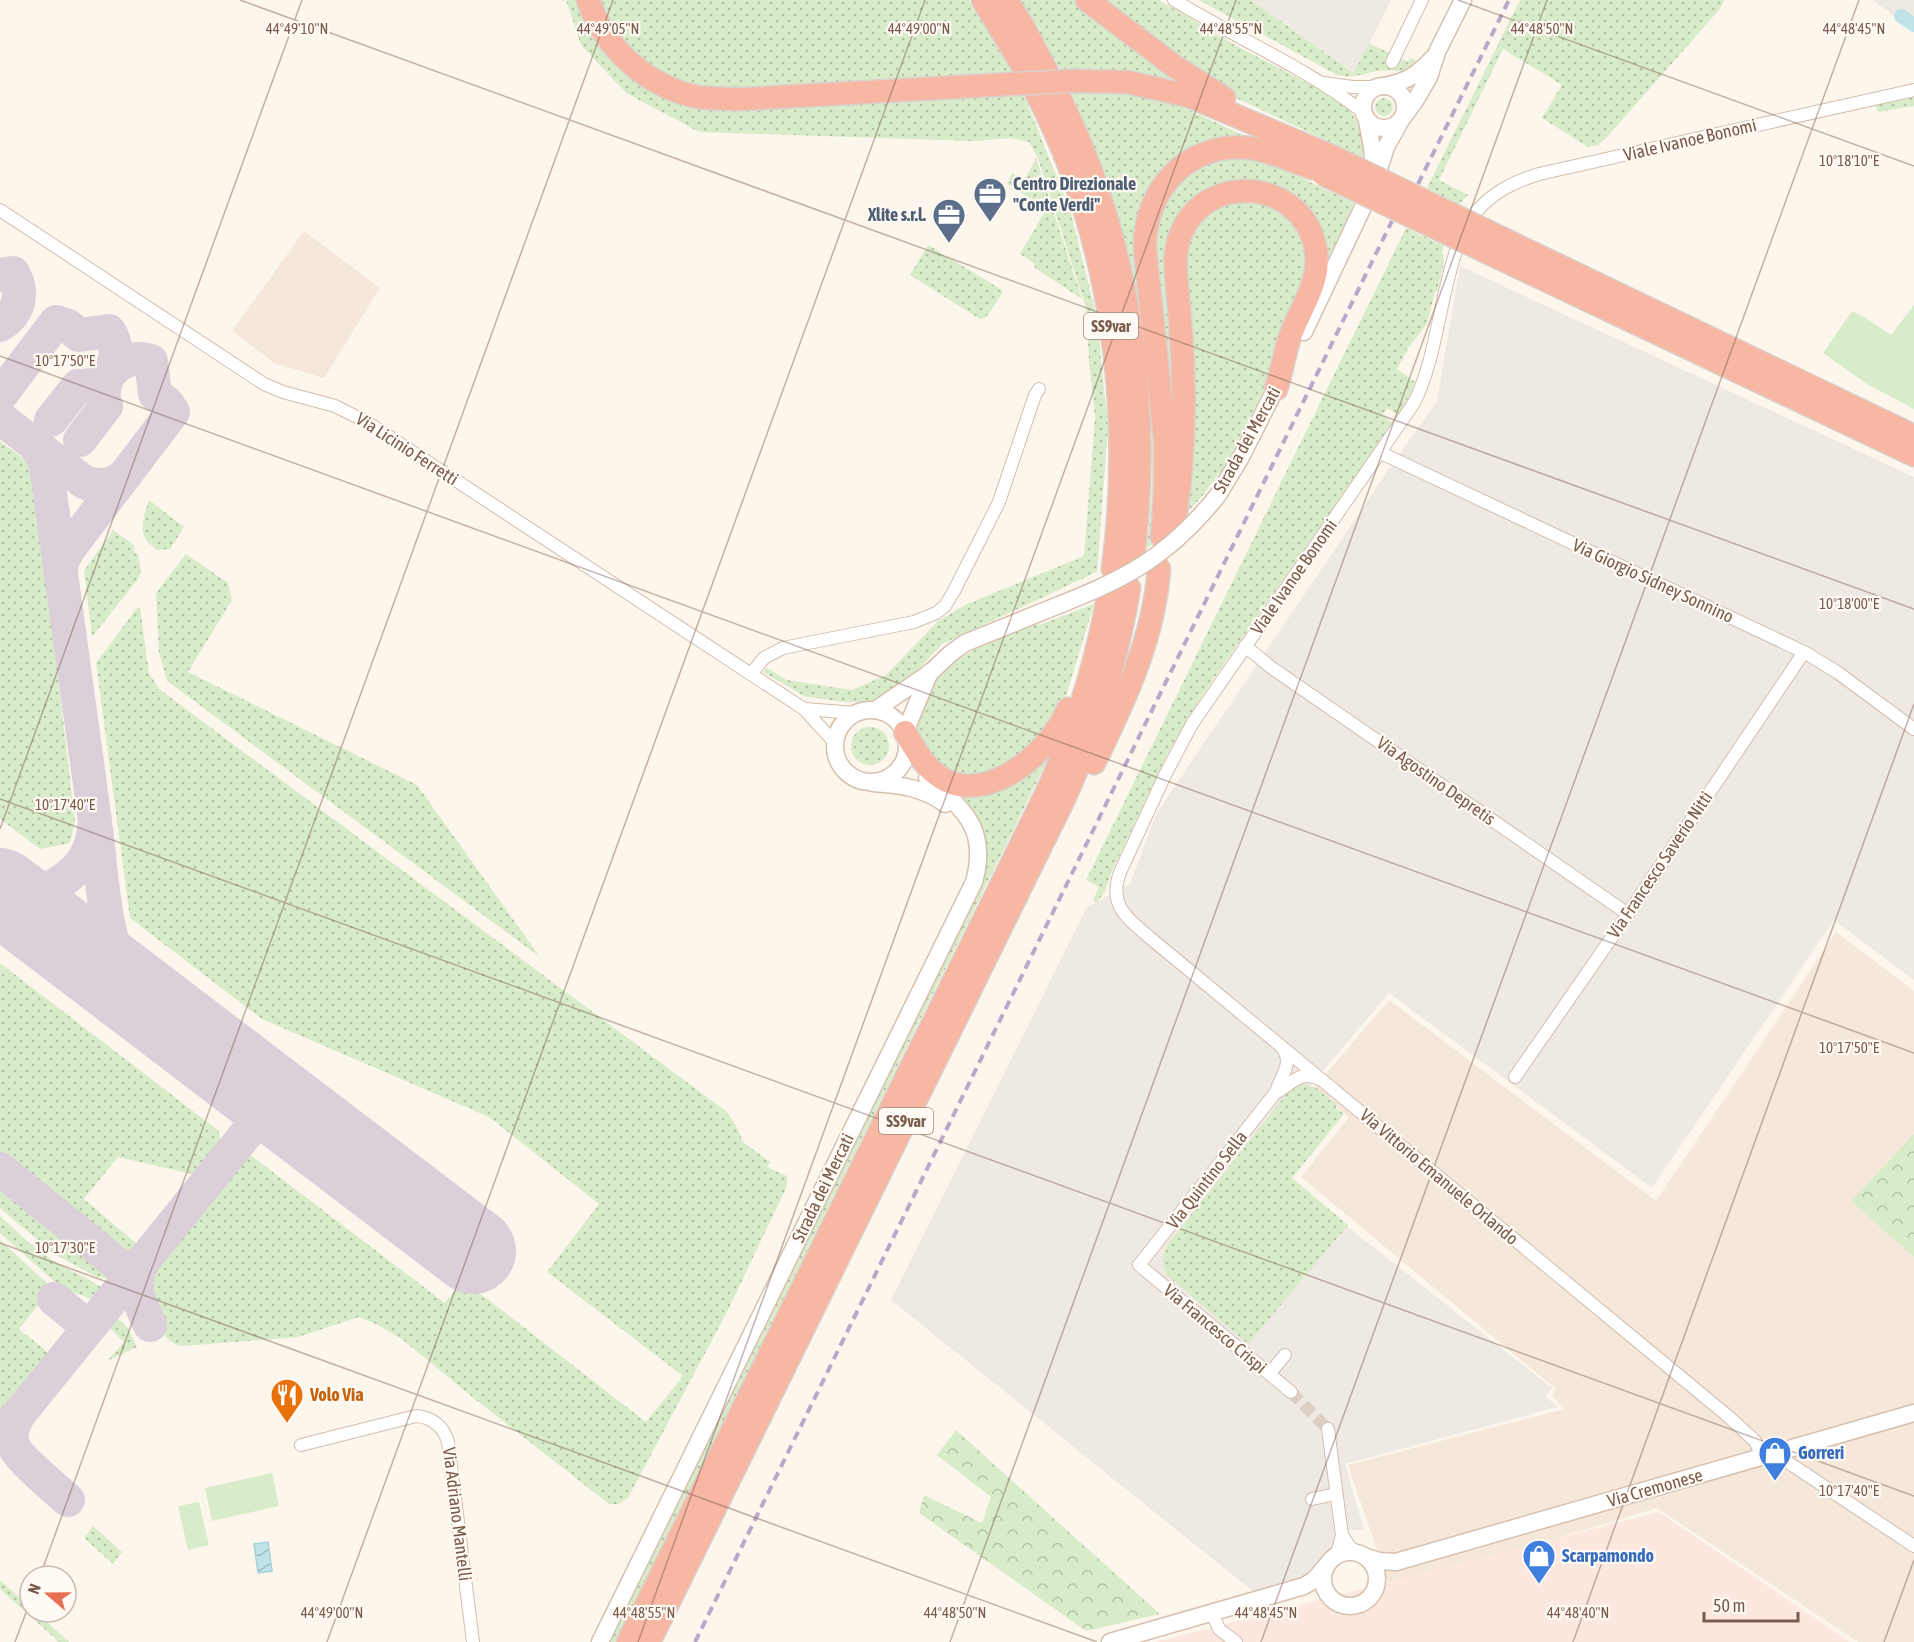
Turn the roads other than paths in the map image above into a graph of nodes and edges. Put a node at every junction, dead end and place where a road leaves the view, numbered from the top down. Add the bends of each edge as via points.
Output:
1 (588, 0) edge
2 (983, 0) edge
3 (1006, 0) edge
4 (1087, 0) edge
5 (1174, 0) edge
6 (1422, 0) edge
7 (1463, 0) edge
8 (1437, 52) junction
9 (1392, 62) dead end
10 (1028, 77) junction
11 (1322, 82) junction
12 (1381, 86) junction
13 (1056, 90) junction
14 (1914, 90) edge
15 (1168, 91) junction
16 (1365, 116) junction
17 (1403, 117) junction
18 (1306, 144) junction
19 (1322, 166) junction
20 (1363, 207) dead end
21 (0, 210) edge
22 (1476, 212) dead end
23 (1497, 246) junction
24 (1456, 251) dead end
25 (1039, 389) dead end
26 (1276, 389) junction
27 (1914, 436) edge
28 (1381, 453) junction
29 (1914, 455) edge
30 (1133, 558) dead end
31 (1163, 566) dead end
32 (1113, 569) dead end
33 (1129, 588) dead end
34 (1245, 646) junction
35 (1804, 652) junction
36 (930, 672) junction
37 (751, 674) junction
38 (804, 709) junction
39 (875, 710) junction
40 (856, 713) junction
41 (1914, 729) edge
42 (907, 737) junction
43 (835, 742) junction
44 (873, 783) junction
45 (1116, 897) joint
46 (1011, 908) junction
47 (1628, 914) junction
48 (1280, 1044) junction
49 (1515, 1077) dead end
50 (1326, 1083) junction
51 (1274, 1095) junction
52 (1140, 1265) joint
53 (1285, 1355) dead end
54 (1269, 1374) junction
55 (1291, 1392) tunnel mouth
56 (1914, 1413) edge
57 (1328, 1429) tunnel mouth
58 (301, 1445) dead end
59 (1768, 1455) junction
60 (1336, 1494) junction
61 (1312, 1498) dead end
62 (1342, 1535) junction
63 (1914, 1546) edge
64 (1362, 1555) junction
65 (1330, 1562) junction
66 (1396, 1562) junction
67 (1375, 1589) junction
68 (1285, 1593) junction
69 (1338, 1603) junction
70 (1212, 1613) junction
71 (474, 1642) edge
72 (592, 1642) edge
73 (600, 1642) edge
74 (628, 1642) edge
75 (650, 1642) edge
76 (1110, 1642) edge
77 (1236, 1642) edge

1 - 10 highway via 604,34 632,64 660,84 694,96 745,99
2 - 10 highway
3 - 10 highway via 1021,23
4 - 18 highway via 1193,79
5 - 11 street
6 - 9 street
7 - 8 street
8 - 12 street via 1416,75
8 - 17 street via 1429,77
10 - 13 highway, bridge
11 - 12 street
11 - 16 street
12 - 16 street via 1365,97
12 - 17 street via 1393,88 1402,96
13 - 15 highway via 1128,82
13 - 30 highway, SS9var via 1102,205 1131,328 1140,430
13 - 32 highway, SS9var via 1062,149 1097,254 1113,335 1121,445
14 - 22 street, Viale Ivanoe Bonomi via 1539,174 1503,188
15 - 18 highway via 1204,101
15 - 19 highway
16 - 17 street via 1375,127 1385,129 1395,126
16 - 17 street via 1376,164
18 - 19 highway
19 - 23 highway, bridge
19 - 26 highway via 1259,150 1221,149 1182,167 1153,202 1144,239 1165,439 1168,531 1182,465 1184,404 1176,251 1192,215 1214,198 1230,192 1259,191 1284,201 1306,222 1315,244 1313,284 1289,340
20 - 26 street, Strada dei Mercati
21 - 37 street, Via Licinio Ferretti via 264,384 335,406 367,422
23 - 27 highway
23 - 29 highway
24 - 28 street, Viale Ivanoe Bonomi via 1420,391
25 - 37 street via 999,502 945,606 914,622 783,648 764,658
26 - 36 street, Strada dei Mercati, bridge via 1218,495 1172,544 1115,581 965,644
28 - 34 street, Viale Ivanoe Bonomi
28 - 35 street, Via Giorgio Sidney Sonnino
31 - 46 highway via 1138,664 1114,722 1054,842
33 - 46 highway, SS9var via 1111,671 1085,750
34 - 45 street, Viale Ivanoe Bonomi via 1179,747 1121,870
34 - 47 street, Via Agostino Depretis via 1281,675
35 - 41 street, Via Giorgio Sidney Sonnino
35 - 47 street, Via Francesco Saverio Nitti
36 - 39 street, Strada dei Mercati
36 - 42 street, Strada dei Mercati
37 - 38 street, Via Licinio Ferretti
38 - 40 street
38 - 43 street, Via Licinio Ferretti
39 - 40 street, Strada dei Mercati
39 - 42 street, Strada dei Mercati via 893,717
40 - 43 street via 838,730
42 - 44 street, Strada dei Mercati via 907,755 902,766 884,781
42 - 73 street, Strada dei Mercati via 911,756 920,771 956,802 970,823 978,856 974,882
42 - 74 highway, SS9var via 927,766 951,782 988,782 1024,764 1043,748 1063,720 1108,598 1086,690 1046,794
43 - 44 street, Strada dei Mercati via 836,755 849,776
44 - 72 street, Strada dei Mercati via 920,790 951,810 967,837 967,877
45 - 48 street, Via Vittorio Emanuele Orlando via 1135,925
46 - 75 highway, SS9var
47 - 49 street, Via Francesco Saverio Nitti
48 - 50 street, Via Vittorio Emanuele Orlando
48 - 51 street, Via Quintino Sella via 1287,1064
50 - 51 street, Via Quintino Sella via 1314,1077 1300,1077
50 - 59 street, Via Vittorio Emanuele Orlando via 1729,1417
51 - 52 street, Via Quintino Sella
52 - 54 street, Via Francesco Crispi
53 - 54 street
54 - 55 street, Via Francesco Crispi
56 - 59 street, Via Cremonese
57 - 60 street
58 - 71 street, Via Adriano Mantelli via 416,1416 441,1428 448,1442
59 - 63 street
59 - 66 street, Via Cremonese
60 - 61 street
60 - 62 street
62 - 64 street
62 - 65 street
64 - 65 street via 1349,1552
64 - 66 street
64 - 67 street via 1376,1572
65 - 68 street via 1314,1580
65 - 69 street via 1324,1573 1326,1590
66 - 67 street
67 - 69 street via 1370,1597 1355,1605
68 - 69 street
68 - 70 street
70 - 76 street
70 - 77 street via 1219,1629

